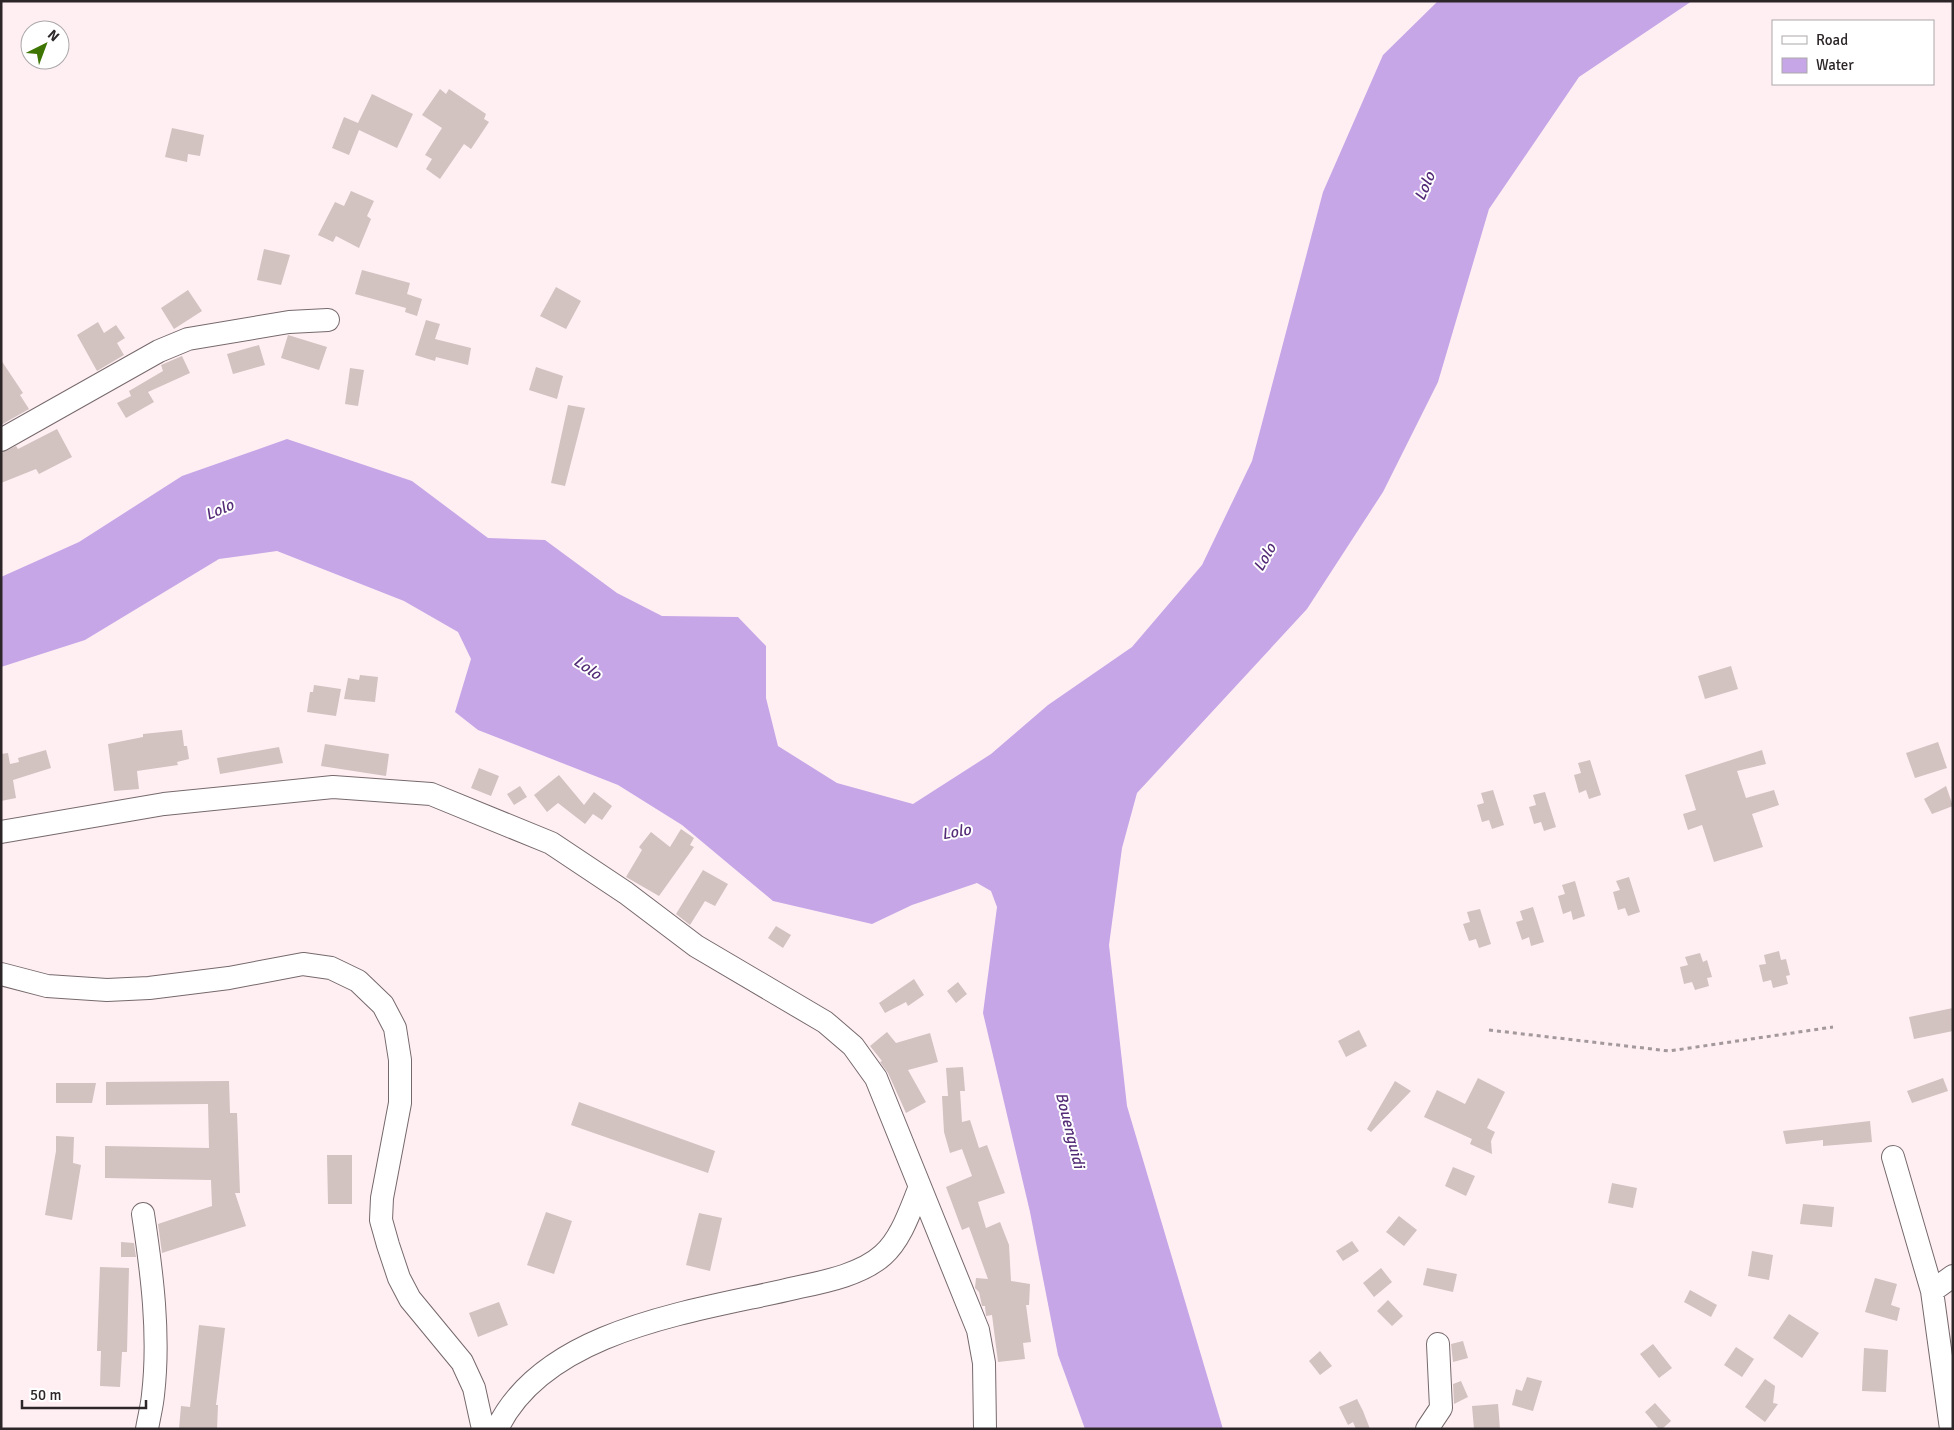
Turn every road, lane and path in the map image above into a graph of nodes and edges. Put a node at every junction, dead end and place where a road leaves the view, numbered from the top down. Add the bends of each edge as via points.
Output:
1 (328, 320) dead end
2 (1, 440) edge
3 (1, 832) edge
4 (1, 974) edge
5 (1833, 1027) dead end
6 (1489, 1030) dead end
7 (1893, 1157) dead end
8 (919, 1189) junction
9 (143, 1214) dead end
10 (1953, 1276) edge
11 (1932, 1291) junction
12 (1438, 1344) dead end
13 (147, 1429) edge
14 (483, 1429) edge
15 (497, 1429) edge
16 (985, 1429) edge
17 (1427, 1429) edge
18 (1951, 1429) edge

1 - 2 street via 289,322 188,339 159,351
3 - 8 street via 164,804 333,787 431,794 551,843 626,893 696,946 825,1022 853,1046 876,1078
4 - 14 street via 47,986 124,989 229,978 304,964 331,968 358,981 383,1005 395,1028 400,1060 400,1103 382,1198 381,1220 399,1278 410,1299 462,1362 474,1388
5 - 6 path via 1669,1051
7 - 11 street
8 - 15 street via 893,1244 883,1256 818,1283 655,1320 616,1333 573,1354 541,1375 517,1397
8 - 16 street via 978,1330 984,1363
9 - 13 street via 152,1284 155,1358
10 - 11 street
11 - 18 street
12 - 17 street via 1441,1408

